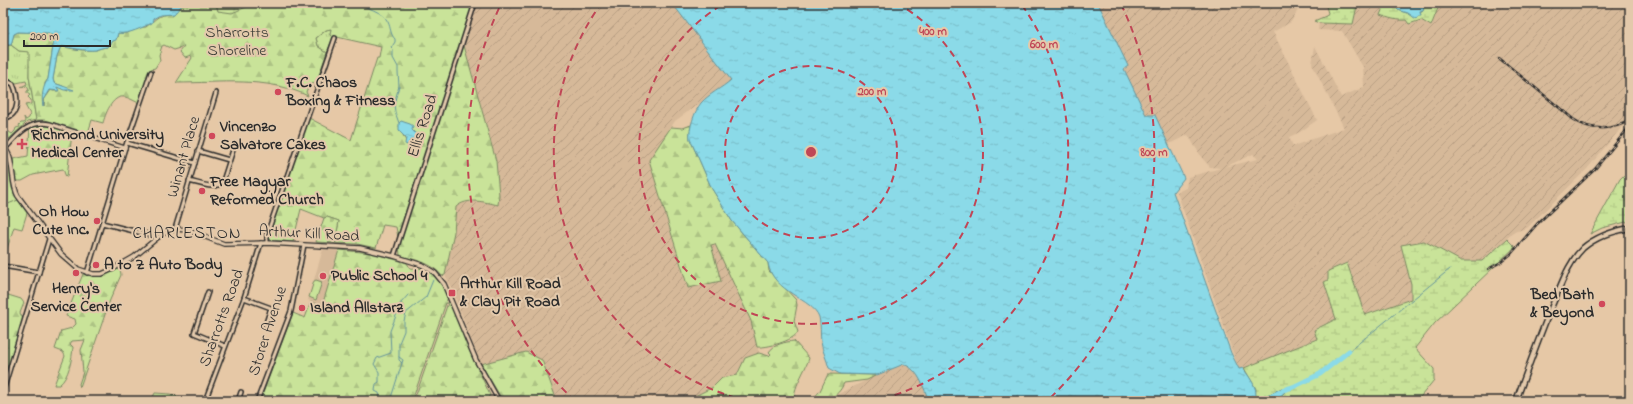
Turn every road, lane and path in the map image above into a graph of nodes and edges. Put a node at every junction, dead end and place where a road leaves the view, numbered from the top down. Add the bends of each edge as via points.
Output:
1 (475, 3) edge
2 (335, 38) dead end
3 (151, 72) dead end
4 (3, 83) edge
5 (216, 93) dead end
6 (4, 118) dead end
7 (127, 143) junction
8 (4, 148) edge
9 (126, 148) junction
10 (233, 150) dead end
11 (198, 151) junction
12 (229, 160) junction
13 (195, 163) junction
14 (189, 182) junction
15 (102, 223) junction
16 (1630, 228) edge
17 (175, 229) junction
18 (158, 237) junction
19 (49, 240) junction
20 (267, 242) junction
21 (261, 243) junction
22 (304, 245) junction
23 (394, 256) junction
24 (3, 266) edge
25 (39, 272) junction
26 (87, 273) junction
27 (208, 292) dead end
28 (244, 298) junction
29 (265, 326) dead end
30 (225, 346) junction
31 (3, 391) edge
32 (241, 392) dead end
33 (205, 401) edge
34 (238, 401) edge
35 (257, 401) edge
36 (499, 401) edge
37 (1516, 401) edge

1 - 23 street, Ellis Road
2 - 20 street via 267,234
3 - 7 street
4 - 6 street via 13,84 17,107
5 - 11 street, Winant Place
7 - 9 street
7 - 13 street
8 - 9 street via 26,128 40,123
8 - 19 street via 9,155 16,193 36,218
9 - 15 street
10 - 12 street
11 - 12 street
11 - 13 street, Winant Place
12 - 14 street via 220,185
13 - 14 street, Winant Place
14 - 17 street, Winant Place
15 - 18 street
15 - 26 street
16 - 37 main road via 1601,236 1583,249 1573,261 1547,318
17 - 18 street via 166,231
17 - 21 street, Arthur Kill Road via 188,230 221,243
18 - 26 street via 134,257 110,271
19 - 25 street
19 - 26 street via 66,260
20 - 21 street, Arthur Kill Road
20 - 22 street, Arthur Kill Road
21 - 28 street, Sharrotts Road
22 - 23 street, Arthur Kill Road via 360,248
22 - 35 street, Storer Avenue via 291,311
23 - 36 street, Arthur Kill Road via 422,265 440,279 450,294 476,360
24 - 25 street
25 - 31 street
27 - 30 street via 194,333
28 - 29 street via 271,308
28 - 30 street, Sharrotts Road
30 - 33 street, Sharrotts Road
32 - 34 street

